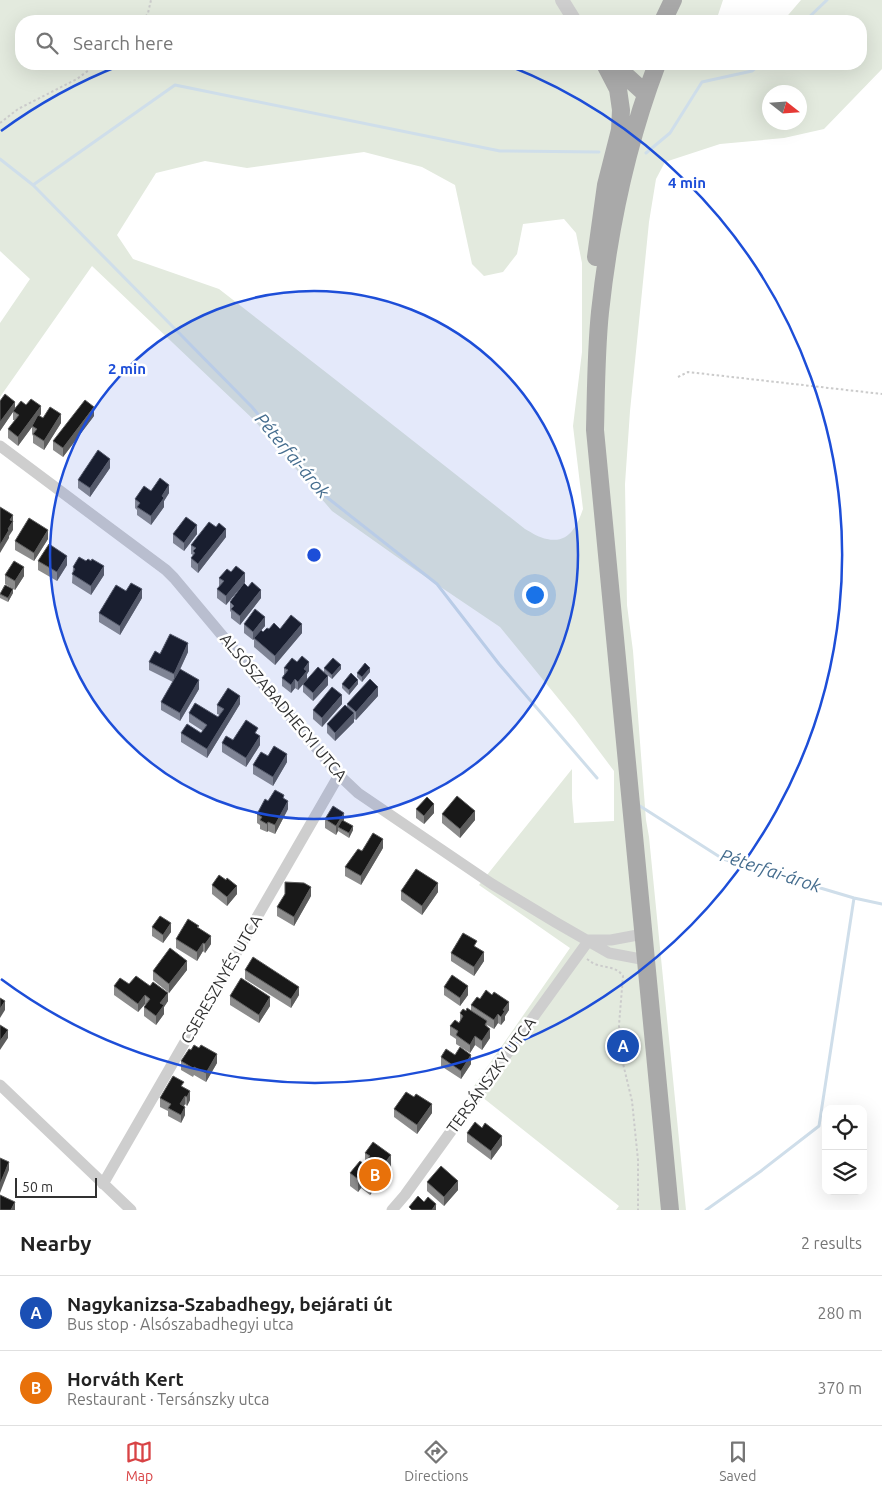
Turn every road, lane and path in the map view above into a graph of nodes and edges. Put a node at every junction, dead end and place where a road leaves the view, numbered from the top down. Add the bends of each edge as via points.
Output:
1 (150, 0) edge
2 (562, 0) edge
3 (673, 0) edge
4 (683, 0) edge
5 (147, 15) edge
6 (571, 15) edge
7 (667, 15) edge
8 (677, 15) edge
9 (89, 70) edge
10 (608, 70) edge
11 (620, 70) edge
12 (655, 70) edge
13 (646, 94) junction
14 (0, 123) edge
15 (600, 314) junction
16 (678, 377) dead end
17 (882, 394) edge
18 (0, 446) edge
19 (339, 775) junction
20 (643, 934) junction
21 (589, 940) junction
22 (579, 954) junction
23 (646, 960) junction
24 (0, 1085) edge
25 (103, 1184) junction
26 (131, 1210) edge
27 (392, 1210) edge
28 (638, 1210) edge
29 (670, 1210) edge

1 - 5 path
2 - 6 street
3 - 7 main road
4 - 8 main road
9 - 14 path via 18,109
10 - 15 main road via 618,89 621,110 594,268
11 - 13 main road
12 - 13 main road
13 - 15 main road via 613,222
15 - 20 main road via 595,430
16 - 17 path via 688,372
18 - 19 street, ALSÓSZABADHEGYI UTCA via 166,570
19 - 21 street, ALSÓSZABADHEGYI UTCA via 358,793 492,884
19 - 25 street, CSERESZNYÉS UTCA
20 - 21 street, ALSÓSZABADHEGYI UTCA
20 - 23 main road
21 - 22 street, TERSÁNSZKY UTCA
21 - 23 street, ALSÓSZABADHEGYI UTCA via 609,953
22 - 27 street, TERSÁNSZKY UTCA
22 - 28 path via 624,976 620,1051 632,1101 638,1160
23 - 29 main road
24 - 25 street
25 - 26 street

